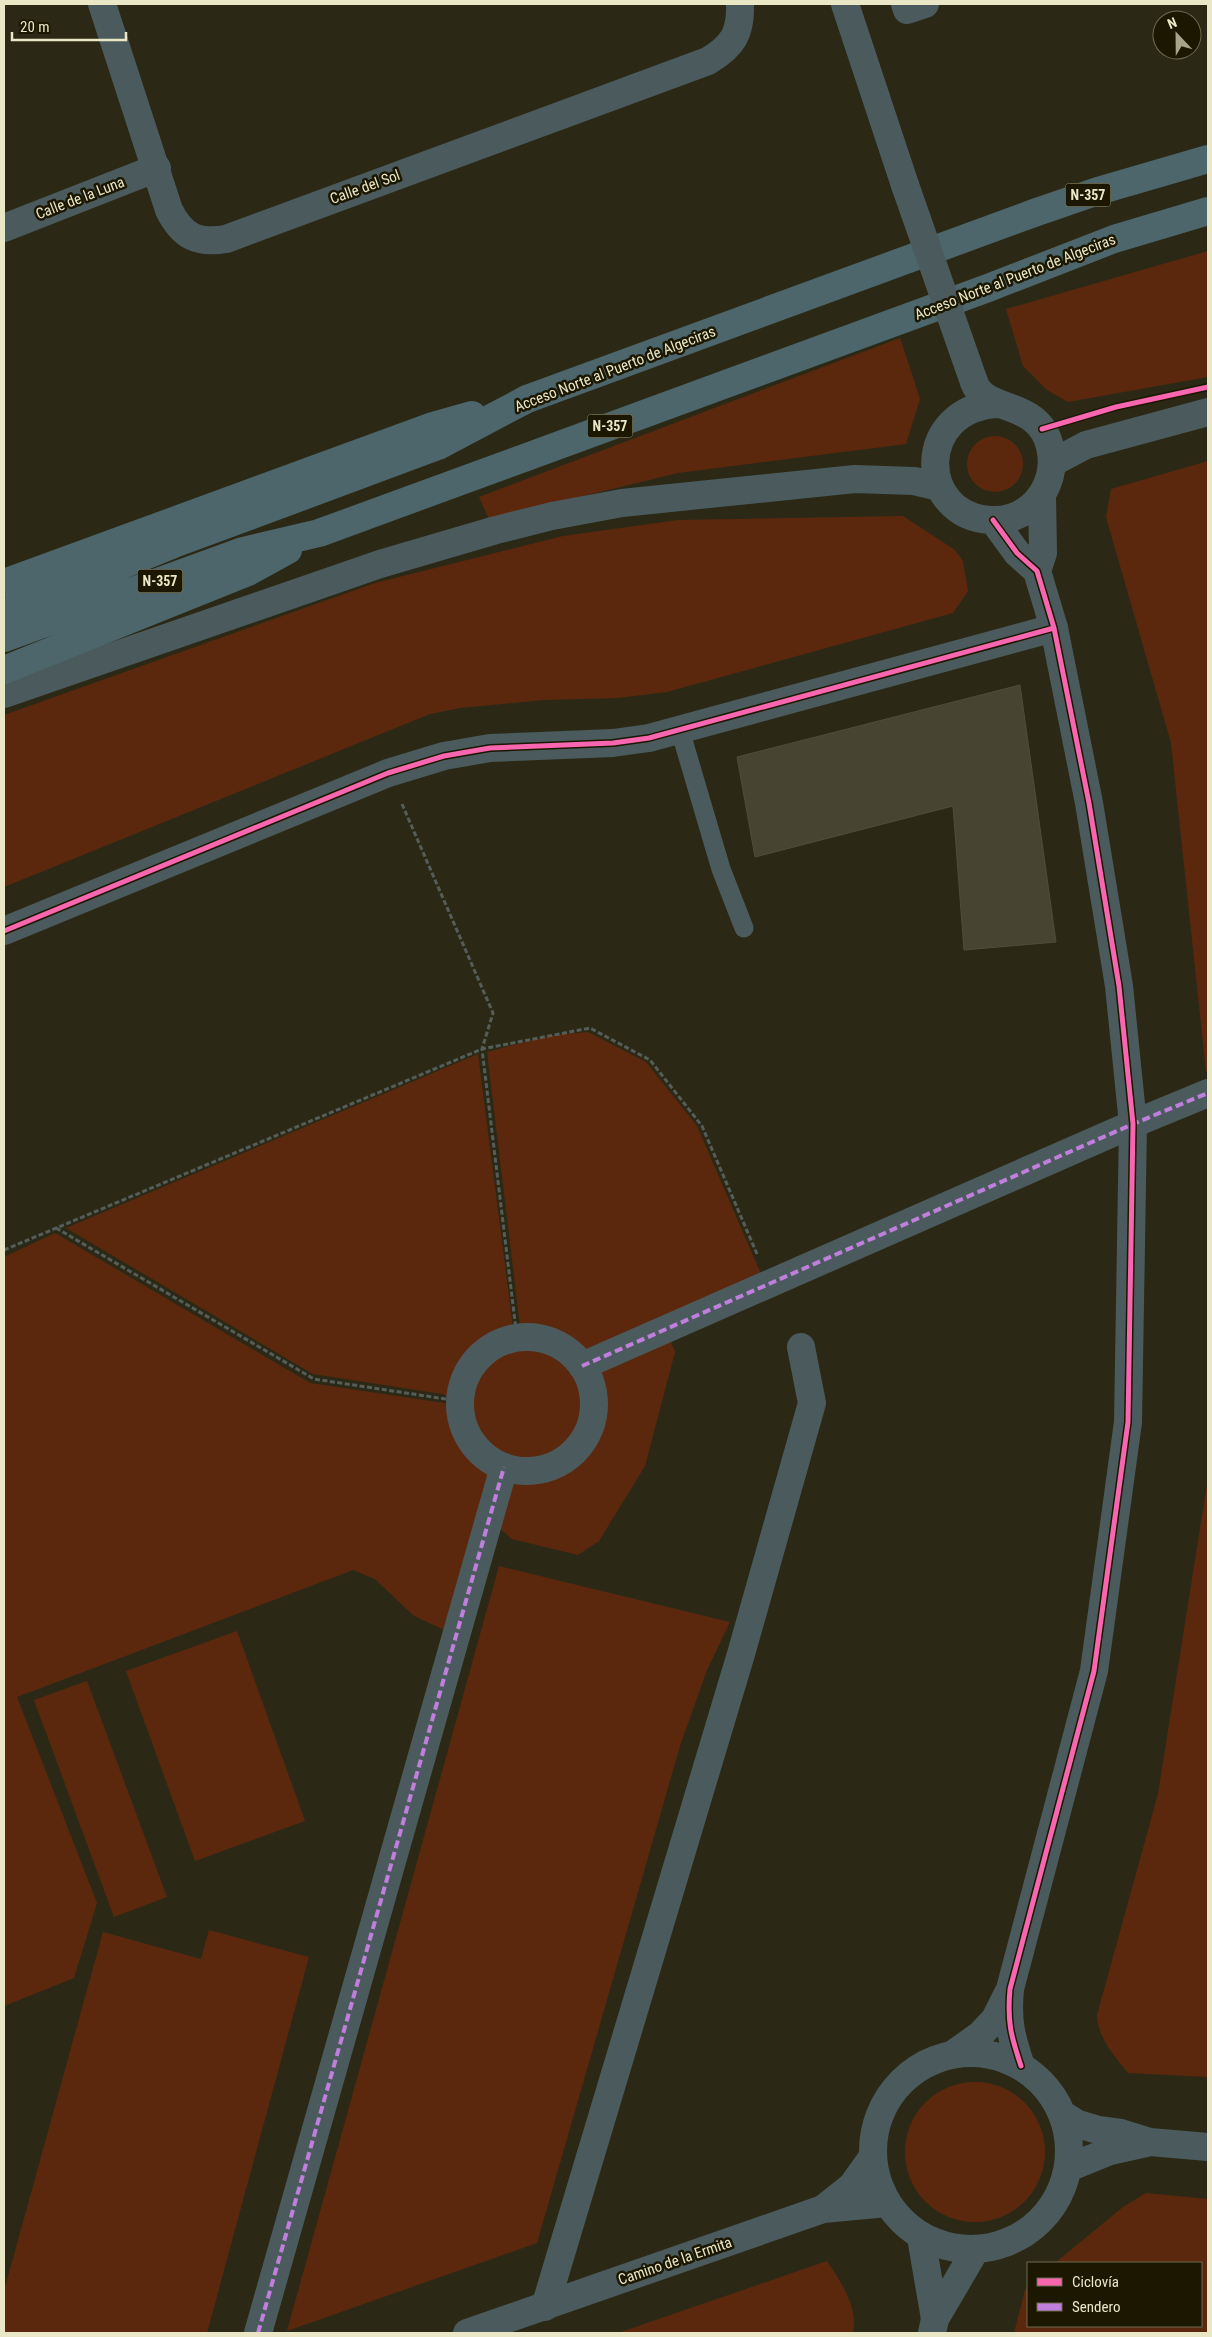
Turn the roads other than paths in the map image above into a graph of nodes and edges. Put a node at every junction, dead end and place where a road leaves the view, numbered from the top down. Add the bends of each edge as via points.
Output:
1 (102, 4) edge
2 (740, 4) edge
3 (845, 4) edge
4 (905, 4) edge
5 (925, 4) edge
6 (1208, 159) edge
7 (157, 168) junction
8 (1208, 211) edge
9 (4, 228) edge
10 (978, 397) junction
11 (527, 399) junction
12 (1208, 412) edge
13 (1052, 463) junction
14 (940, 487) junction
15 (1042, 496) junction
16 (993, 520) junction
17 (319, 533) junction
18 (1037, 571) junction
19 (4, 582) edge
20 (4, 612) edge
21 (1054, 628) junction
22 (4, 638) edge
23 (4, 670) edge
24 (4, 694) edge
25 (680, 730) junction
26 (744, 928) dead end
27 (4, 931) edge
28 (1208, 1093) edge
29 (1134, 1124) junction
30 (801, 1347) dead end
31 (582, 1366) junction
32 (504, 1467) junction
33 (1010, 1989) junction
34 (952, 2055) junction
35 (1021, 2066) junction
36 (1062, 2114) junction
37 (1150, 2142) junction
38 (1208, 2147) edge
39 (872, 2158) junction
40 (1068, 2168) junction
41 (887, 2203) junction
42 (823, 2209) junction
43 (921, 2237) junction
44 (976, 2249) junction
45 (545, 2307) junction
46 (933, 2326) edge
47 (258, 2333) edge
48 (467, 2333) edge

1 - 7 street, Calle del Sol
2 - 7 street, Calle del Sol via 735,37 723,52 708,60 226,239 198,239 175,223
3 - 10 street, bridge
4 - 5 street via 907,10
6 - 11 highway, Acceso Norte al Puerto de Algeciras / N-357 via 1034,213
7 - 9 street, Calle de la Luna
8 - 17 highway, Acceso Norte al Puerto de Algeciras / N-357 via 1114,239
10 - 13 street via 1016,408 1031,417 1050,446
10 - 14 street via 941,436 935,470
11 - 19 highway via 433,426
11 - 20 highway, Acceso Norte al Puerto de Algeciras / N-357 via 438,446 174,544
12 - 13 street via 1086,445
13 - 15 street
14 - 16 street via 950,502 963,512
14 - 24 street via 914,481 855,479 622,503 552,516 380,564
15 - 16 street via 1014,517
15 - 18 street via 1044,553
16 - 18 street via 1017,553
17 - 22 highway, Acceso Norte al Puerto de Algeciras / N-357 via 243,551
17 - 23 highway via 248,572
18 - 21 street
21 - 25 street
21 - 29 street via 1089,803 1119,986
25 - 26 lane via 721,869
25 - 27 street via 613,743 490,748 444,756 388,773
28 - 29 street
29 - 31 street
29 - 33 street via 1128,1422 1096,1662
30 - 45 street via 812,1403 742,1654
31 - 32 street via 591,1385 594,1406 590,1427 580,1446 564,1460 545,1469 524,1471
31 - 32 street via 570,1352 536,1338 517,1338 495,1345 477,1359 464,1379 459,1401 461,1422 470,1441 485,1457
32 - 47 street
33 - 34 street via 995,2019 980,2035
33 - 35 street via 1007,2015
34 - 35 street via 976,2053 999,2057
34 - 39 street via 929,2062 892,2092 880,2112 873,2135
35 - 36 street via 1040,2081
36 - 37 street via 1078,2124 1121,2132
36 - 40 street via 1069,2144
37 - 38 street
37 - 40 street via 1110,2150
39 - 41 street via 877,2182
39 - 42 street via 852,2186
40 - 44 street via 1061,2191 1049,2211 1032,2228 1012,2240
41 - 42 street, Camino de la Ermita
41 - 43 street via 902,2222
42 - 45 street, Camino de la Ermita
43 - 44 street via 942,2246
43 - 46 street
44 - 46 street
45 - 48 street, Camino de la Ermita

